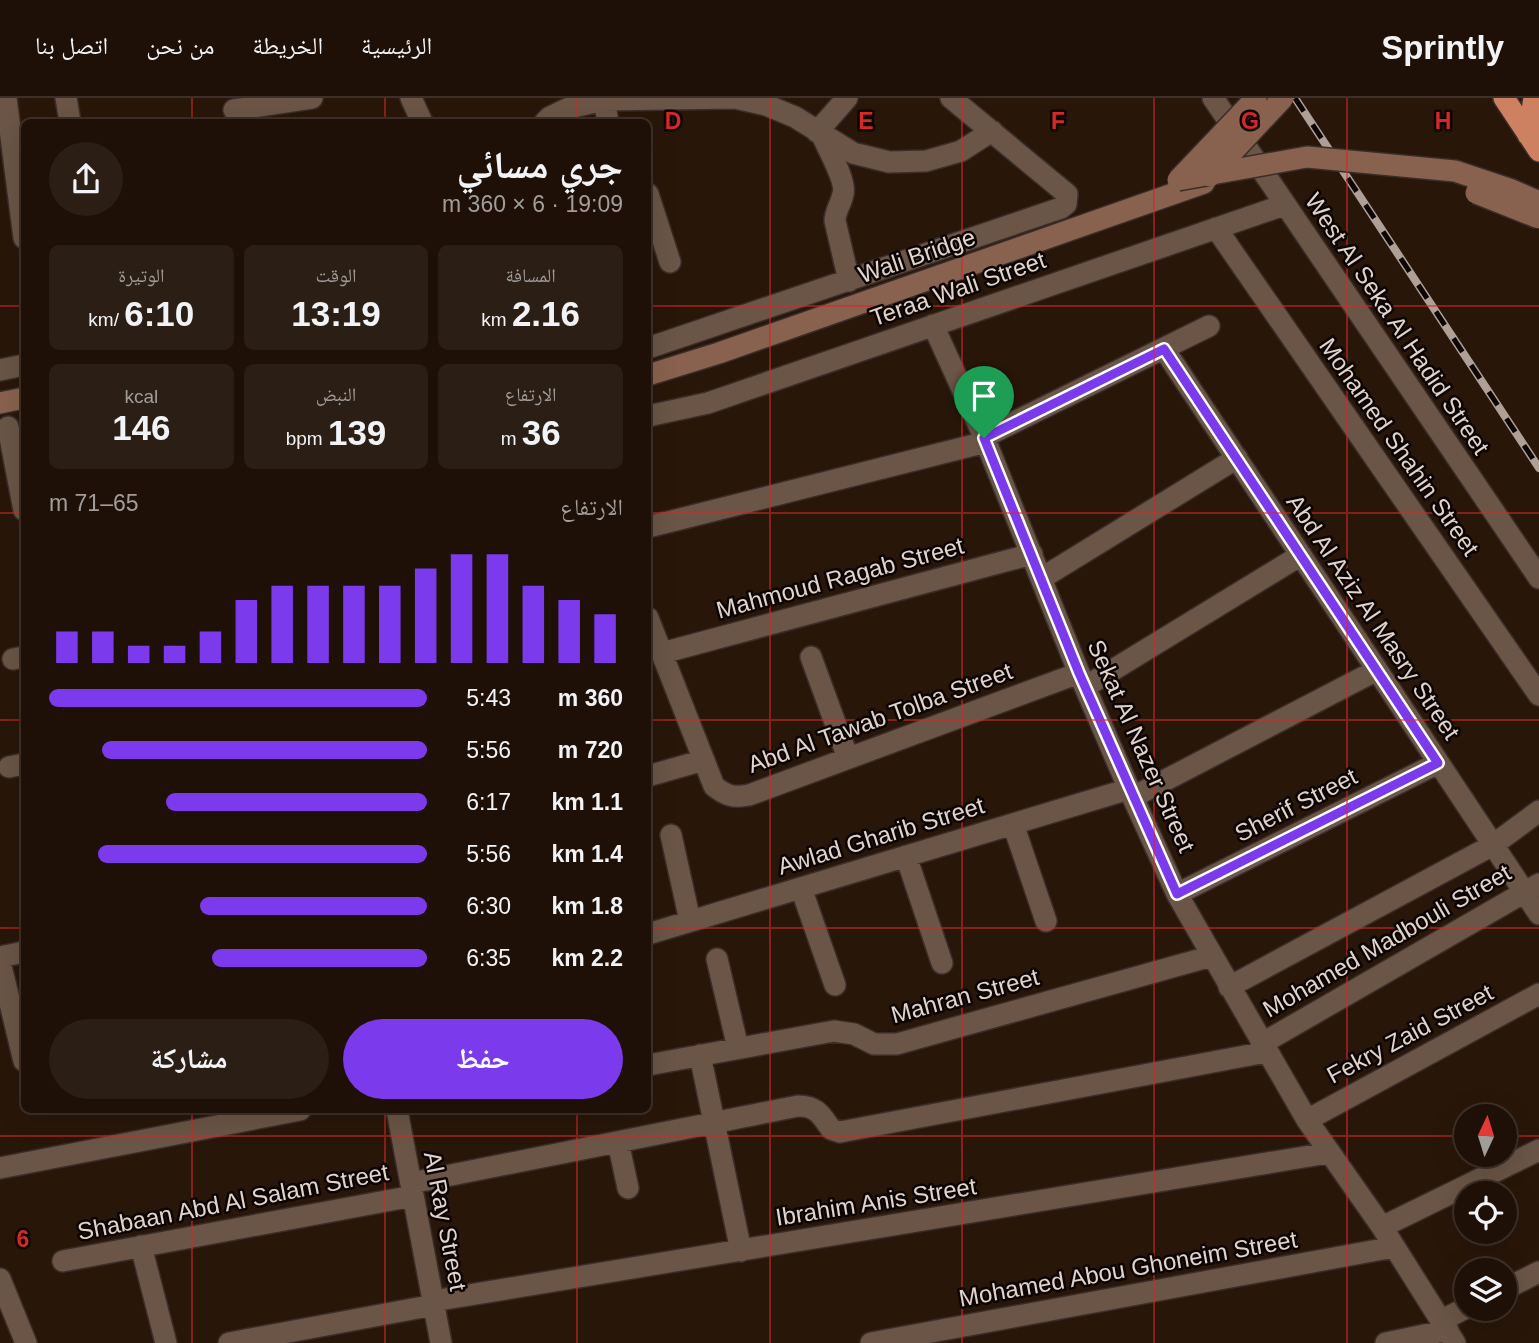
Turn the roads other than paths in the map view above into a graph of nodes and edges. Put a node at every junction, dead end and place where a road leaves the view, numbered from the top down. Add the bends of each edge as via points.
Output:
1 (6, 98) edge
2 (66, 98) edge
3 (312, 98) edge
4 (411, 98) edge
5 (847, 98) edge
6 (951, 98) edge
7 (1213, 98) edge
8 (1256, 98) edge
9 (1283, 98) edge
10 (1504, 98) edge
11 (1534, 98) edge
12 (599, 100) edge
13 (234, 110) edge
14 (70, 119) edge
15 (421, 119) edge
16 (548, 119) edge
17 (607, 119) edge
18 (992, 131) junction
19 (820, 134) junction
20 (1534, 143) edge
21 (1178, 180) junction
22 (1204, 183) junction
23 (1539, 202) edge
24 (651, 203) edge
25 (1284, 205) junction
26 (21, 215) edge
27 (1539, 218) edge
28 (1216, 229) junction
29 (670, 262) dead end
30 (849, 281) junction
31 (933, 325) junction
32 (1209, 326) dead end
33 (651, 347) edge
34 (1164, 349) junction
35 (21, 366) edge
36 (0, 370) edge
37 (651, 372) edge
38 (651, 372) edge
39 (21, 396) edge
40 (0, 400) edge
41 (651, 415) edge
42 (11, 427) edge
43 (985, 440) junction
44 (1237, 458) junction
45 (21, 491) edge
46 (651, 526) edge
47 (1032, 554) junction
48 (1301, 555) junction
49 (1042, 578) junction
50 (1539, 578) edge
51 (651, 630) edge
52 (656, 649) edge
53 (811, 657) dead end
54 (1377, 670) junction
55 (1082, 680) junction
56 (1539, 695) edge
57 (848, 758) junction
58 (1438, 763) junction
59 (707, 767) junction
60 (651, 776) edge
61 (1131, 793) junction
62 (1539, 811) edge
63 (1013, 824) junction
64 (671, 835) dead end
65 (1493, 845) junction
66 (906, 856) junction
67 (801, 888) junction
68 (1532, 888) edge
69 (1177, 894) junction
70 (1539, 914) edge
71 (690, 921) junction
72 (1045, 921) dead end
73 (651, 933) edge
74 (21, 953) edge
75 (1212, 956) junction
76 (717, 959) dead end
77 (0, 960) edge
78 (942, 963) dead end
79 (835, 985) dead end
80 (1230, 987) junction
81 (1539, 994) edge
82 (21, 1048) edge
83 (738, 1048) junction
84 (1264, 1048) junction
85 (700, 1055) junction
86 (651, 1064) edge
87 (284, 1113) edge
88 (401, 1113) edge
89 (1307, 1120) junction
90 (714, 1123) junction
91 (618, 1142) junction
92 (1539, 1150) edge
93 (1328, 1153) junction
94 (0, 1168) edge
95 (628, 1188) dead end
96 (412, 1189) junction
97 (1382, 1227) junction
98 (141, 1246) junction
99 (1394, 1247) junction
100 (741, 1251) junction
101 (63, 1261) dead end
102 (1539, 1272) edge
103 (0, 1279) edge
104 (1517, 1283) edge
105 (433, 1303) junction
106 (1448, 1331) edge
107 (26, 1343) edge
108 (166, 1343) edge
109 (229, 1343) edge
110 (441, 1343) edge
111 (871, 1343) edge
112 (1386, 1343) edge

1 - 26 street
2 - 14 street
3 - 13 street
4 - 15 street
5 - 19 street
6 - 18 street
7 - 25 street, West Al Seka Al Hadid Street
8 - 21 main road, Wali Bridge, bridge
9 - 22 main road, Wali Bridge, bridge
10 - 20 highway
11 - 20 highway
12 - 16 street
12 - 17 street
12 - 19 street via 735,98 795,117
18 - 19 street via 961,151 926,161 889,162 853,153
18 - 30 street, Teraa Wali Street via 1067,194 1061,208
19 - 30 street via 843,184 835,222
21 - 23 main road, Wali Bridge, bridge via 1307,157 1455,171
21 - 37 main road, Wali Bridge
22 - 27 main road, Wali Bridge, bridge via 1308,171 1387,178 1452,185
22 - 38 main road, Wali Bridge via 719,353
24 - 29 street
25 - 28 street, Teraa Wali Street
25 - 50 street, West Al Seka Al Hadid Street
28 - 31 street, Teraa Wali Street
28 - 56 street, Mohamed Shahin Street
30 - 33 street, Teraa Wali Street
31 - 41 street, Teraa Wali Street via 708,403
31 - 43 street, Sekat Al Nazer Street
32 - 34 street
34 - 43 street
34 - 44 street, Abd Al Aziz Al Masry Street
35 - 36 street
39 - 40 main road
42 - 45 street
43 - 46 street
43 - 47 street, Sekat Al Nazer Street
44 - 48 street, Abd Al Aziz Al Masry Street
44 - 49 street
47 - 49 street, Sekat Al Nazer Street
47 - 52 street, Mahmoud Ragab Street
48 - 54 street, Abd Al Aziz Al Masry Street
48 - 55 street, Abd Al Tawab Tolba Street
49 - 55 street, Sekat Al Nazer Street
51 - 52 street
52 - 59 street
53 - 57 street
54 - 58 street, Abd Al Aziz Al Masry Street
54 - 61 street, Awlad Gharib Street
55 - 57 street, Abd Al Tawab Tolba Street
55 - 61 street, Sekat Al Nazer Street
57 - 59 street, Abd Al Tawab Tolba Street via 736,798 714,786
58 - 65 street, Abd Al Aziz Al Masry Street
58 - 69 street, Sherif Street
59 - 60 street
61 - 63 street, Awlad Gharib Street
61 - 69 street, Sekat Al Nazer Street
62 - 65 street
63 - 66 street, Awlad Gharib Street
63 - 72 street
64 - 71 street
65 - 68 street, Abd Al Aziz Al Masry Street
65 - 80 street
66 - 67 street, Awlad Gharib Street
66 - 78 street
67 - 71 street, Awlad Gharib Street
67 - 79 street
68 - 70 street, Abd Al Aziz Al Masry Street
68 - 84 street, Mohamed Madbouli Street
69 - 75 street, Sekat Al Nazer Street
71 - 73 street, Awlad Gharib Street
74 - 77 street
75 - 80 street, Sekat Al Nazer Street
75 - 83 street, Mahran Street via 897,1044 874,1044 834,1031
76 - 83 street
77 - 82 street
80 - 84 street, Sekat Al Nazer Street
81 - 89 street, Fekry Zaid Street
83 - 85 street, Mahran Street
84 - 89 street, Sekat Al Nazer Street
84 - 90 street, Mohamed Madbouli Street via 840,1132 831,1129 810,1106
85 - 86 street, Mahran Street
85 - 90 street
87 - 94 street
88 - 96 street, Al Ray Street
89 - 93 street, Sekat Al Nazer Street
90 - 91 street, Shabaan Abd Al Salam Street
90 - 100 street
91 - 95 street
91 - 96 street, Shabaan Abd Al Salam Street
92 - 97 street
93 - 97 street, Sekat Al Nazer Street
93 - 100 street, Ibrahim Anis Street
96 - 98 street, Shabaan Abd Al Salam Street
96 - 105 street, Al Ray Street
97 - 99 street, Sekat Al Nazer Street
98 - 101 street, Shabaan Abd Al Salam Street
98 - 108 street
99 - 106 street, Sekat Al Nazer Street
99 - 111 street, Mohamed Abou Ghoneim Street
100 - 105 street, Ibrahim Anis Street
102 - 104 street
103 - 107 street
105 - 109 street, Ibrahim Anis Street
105 - 110 street, Al Ray Street
106 - 112 street

